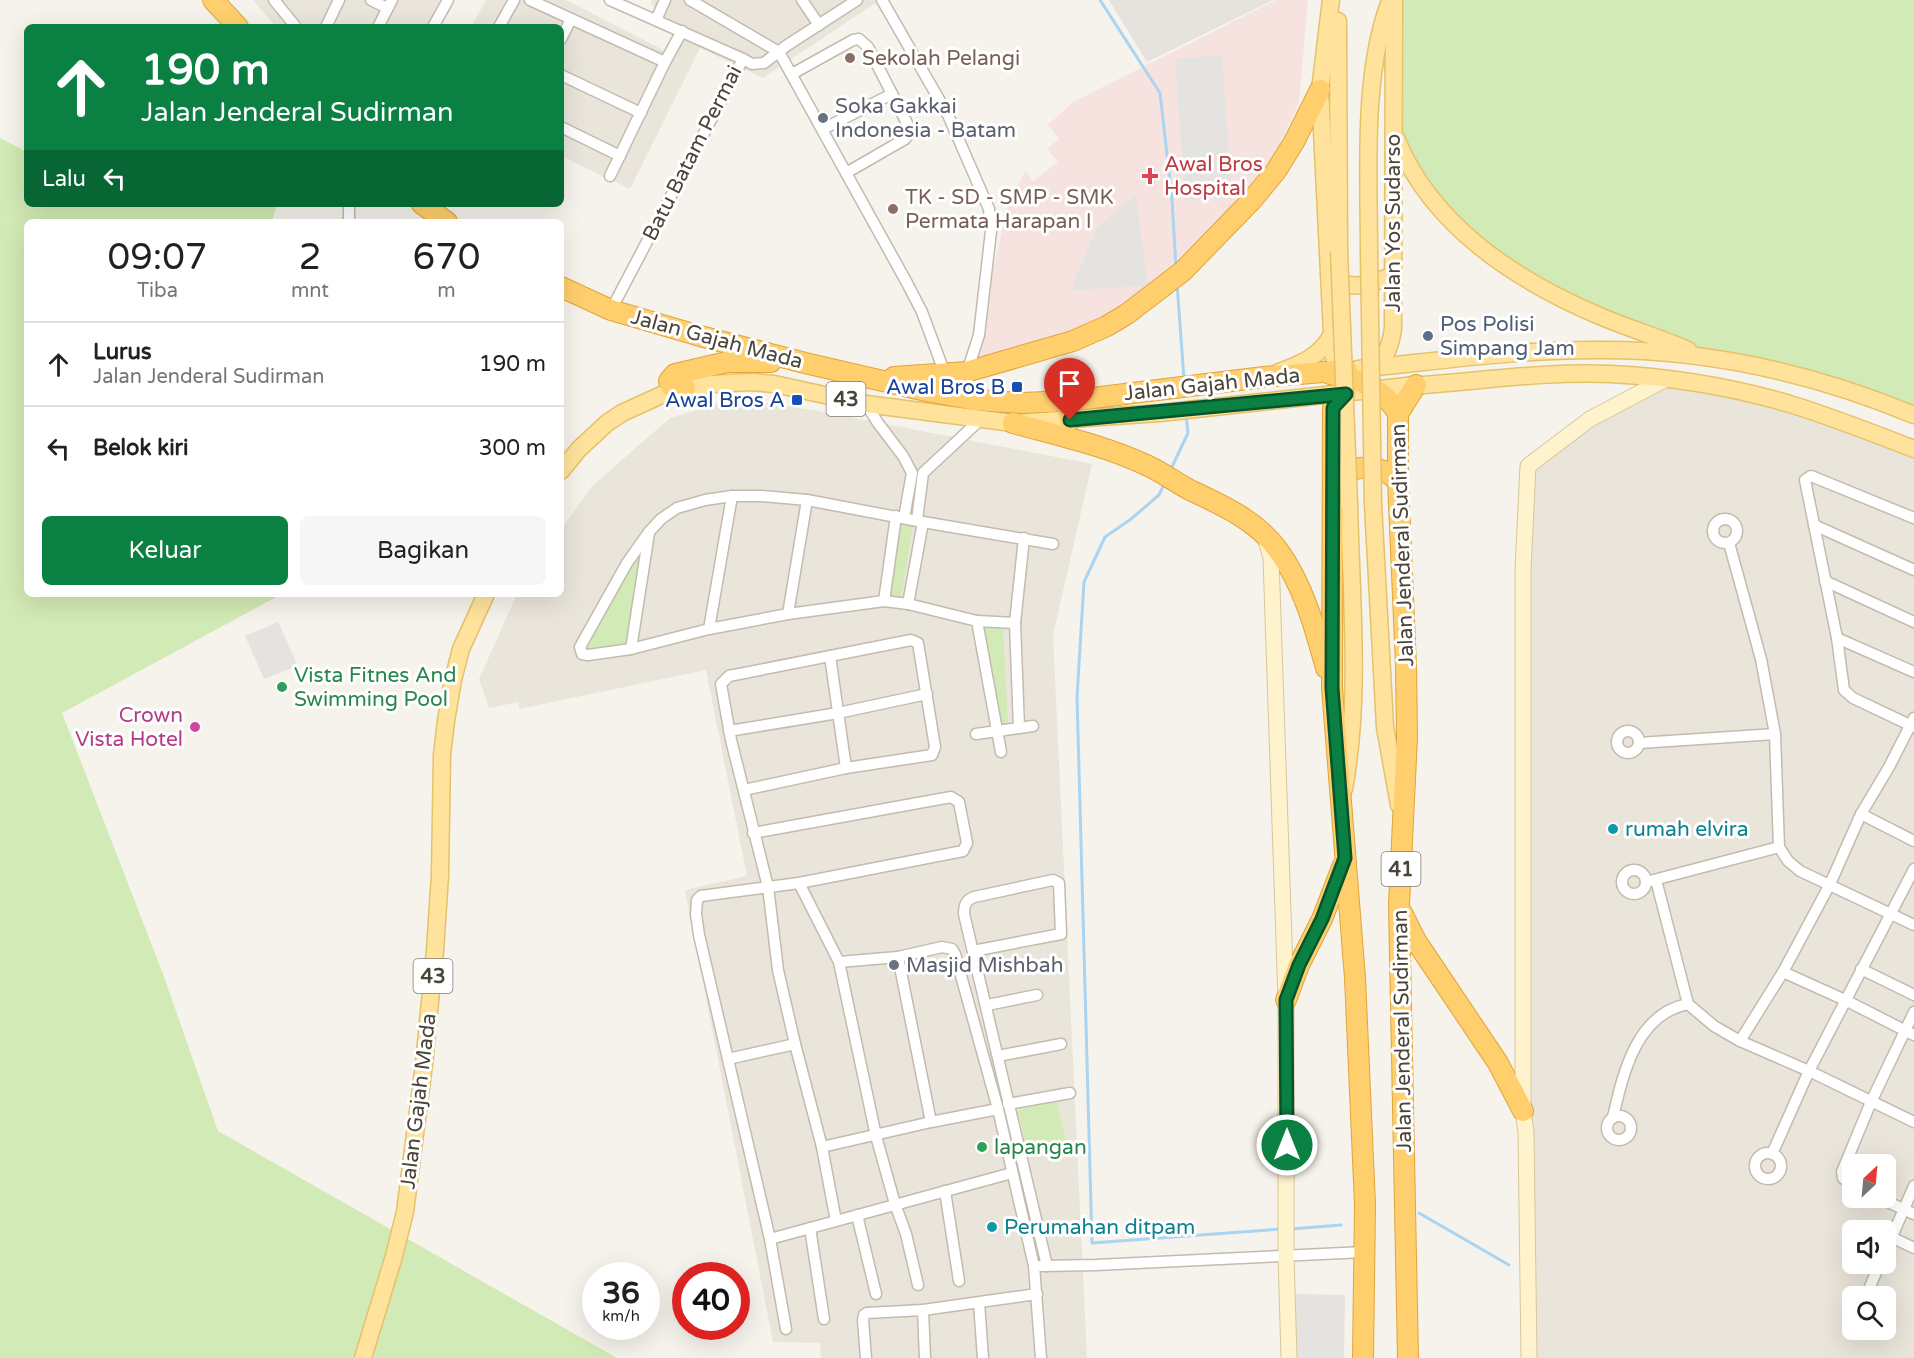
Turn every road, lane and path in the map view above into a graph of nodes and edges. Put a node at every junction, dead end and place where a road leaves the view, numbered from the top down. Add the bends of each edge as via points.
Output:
1 (213, 0) edge
2 (339, 0) edge
3 (370, 0) edge
4 (447, 0) edge
5 (514, 0) edge
6 (530, 0) edge
7 (610, 0) edge
8 (665, 0) edge
9 (690, 0) edge
10 (802, 0) edge
11 (857, 0) edge
12 (882, 0) edge
13 (1332, 0) edge
14 (1392, 0) edge
15 (280, 2) edge
16 (389, 4) edge
17 (571, 19) junction
18 (656, 20) junction
19 (235, 24) edge
20 (294, 24) edge
21 (327, 24) edge
22 (379, 24) edge
23 (435, 24) edge
24 (501, 24) edge
25 (819, 25) junction
26 (682, 31) junction
27 (564, 33) edge
28 (779, 52) junction
29 (743, 59) junction
30 (665, 62) junction
31 (792, 74) junction
32 (564, 76) edge
33 (1320, 90) junction
34 (892, 94) junction
35 (641, 113) junction
36 (564, 128) edge
37 (1392, 128) junction
38 (823, 129) junction
39 (620, 156) junction
40 (846, 173) junction
41 (610, 176) dead end
42 (426, 207) edge
43 (443, 219) edge
44 (1329, 275) junction
45 (1393, 275) junction
46 (564, 288) edge
47 (611, 310) junction
48 (1332, 334) junction
49 (1702, 356) junction
50 (805, 363) junction
51 (966, 372) junction
52 (945, 374) junction
53 (858, 375) junction
54 (1264, 377) junction
55 (1365, 378) junction
56 (1666, 379) junction
57 (1416, 385) junction
58 (685, 388) junction
59 (866, 404) junction
60 (1069, 411) junction
61 (1398, 414) junction
62 (1914, 415) edge
63 (980, 420) junction
64 (1013, 423) junction
65 (1914, 449) edge
66 (564, 467) edge
67 (912, 473) junction
68 (923, 473) junction
69 (1398, 481) junction
70 (1334, 486) junction
71 (732, 496) junction
72 (807, 500) junction
73 (900, 517) junction
74 (1914, 518) edge
75 (920, 521) junction
76 (1814, 525) junction
77 (649, 532) junction
78 (1263, 533) junction
79 (1024, 538) junction
80 (1729, 543) dead end
81 (1053, 544) dead end
82 (1914, 570) edge
83 (1825, 581) junction
84 (485, 597) edge
85 (884, 602) junction
86 (908, 604) junction
87 (788, 614) junction
88 (977, 621) junction
89 (1914, 622) edge
90 (1015, 623) junction
91 (709, 629) junction
92 (1837, 638) junction
93 (631, 649) junction
94 (830, 656) junction
95 (1914, 672) edge
96 (1332, 688) junction
97 (927, 694) junction
98 (838, 713) junction
99 (1913, 723) edge
100 (1033, 726) dead end
101 (1019, 728) junction
102 (997, 729) junction
103 (729, 731) junction
104 (976, 734) dead end
105 (1775, 734) junction
106 (1639, 743) dead end
107 (1001, 752) dead end
108 (846, 768) junction
109 (744, 790) junction
110 (1341, 807) junction
111 (1861, 814) junction
112 (1403, 823) junction
113 (753, 833) junction
114 (1914, 841) edge
115 (1779, 847) junction
116 (1345, 858) junction
117 (1914, 869) edge
118 (799, 883) junction
119 (1830, 884) junction
120 (768, 887) junction
121 (1399, 905) junction
122 (1891, 914) junction
123 (1914, 925) edge
124 (973, 951) junction
125 (898, 957) junction
126 (839, 963) junction
127 (1861, 969) junction
128 (1783, 972) junction
129 (1037, 995) dead end
130 (1914, 995) edge
131 (1286, 1000) junction
132 (1845, 1000) junction
133 (1688, 1004) junction
134 (987, 1005) junction
135 (1914, 1012) edge
136 (1910, 1033) edge
137 (1740, 1041) junction
138 (795, 1044) junction
139 (1061, 1044) dead end
140 (998, 1056) junction
141 (728, 1059) junction
142 (1809, 1071) junction
143 (1070, 1093) dead end
144 (1871, 1101) junction
145 (1003, 1107) junction
146 (1523, 1112) junction
147 (1613, 1117) dead end
148 (931, 1122) junction
149 (1914, 1122) edge
150 (876, 1136) junction
151 (822, 1147) junction
152 (1772, 1154) dead end
153 (1849, 1154) edge
154 (1012, 1173) junction
155 (1914, 1186) edge
156 (945, 1191) junction
157 (895, 1204) junction
158 (1896, 1206) edge
159 (1902, 1209) junction
160 (1914, 1214) edge
161 (857, 1215) junction
162 (836, 1221) junction
163 (1896, 1224) edge
164 (810, 1228) junction
165 (770, 1239) junction
166 (1896, 1239) edge
167 (1914, 1248) edge
168 (1364, 1252) junction
169 (1286, 1255) junction
170 (1034, 1266) junction
171 (1047, 1266) junction
172 (959, 1281) dead end
173 (918, 1285) dead end
174 (876, 1294) dead end
175 (1037, 1294) junction
176 (979, 1303) junction
177 (922, 1310) junction
178 (824, 1319) dead end
179 (786, 1329) dead end
180 (363, 1358) edge
181 (866, 1358) edge
182 (925, 1358) edge
183 (983, 1358) edge
184 (1041, 1358) edge
185 (1289, 1358) edge
186 (1363, 1358) edge
187 (1408, 1358) edge
188 (1529, 1358) edge

1 - 19 highway
2 - 21 street
3 - 16 street
4 - 23 street
5 - 24 street
6 - 17 street
7 - 18 street, Batu Batam Permai
8 - 18 street
9 - 28 street
10 - 25 street
11 - 25 street
12 - 51 street via 948,115 989,209 991,231 979,335
13 - 33 main road
13 - 110 main road, bridge via 1338,14 1339,251 1353,672 1350,754
14 - 37 main road, Jalan Yos Sudarso
14 - 112 main road, bridge via 1380,31 1370,111 1369,252 1373,504 1385,727
15 - 20 street
16 - 22 street
17 - 27 street
17 - 30 street
18 - 26 street, Batu Batam Permai
25 - 28 street
26 - 29 street, Batu Batam Permai
26 - 30 street
28 - 29 street via 764,63 752,64
28 - 31 street
29 - 47 street, Batu Batam Permai
30 - 35 street
31 - 34 street via 859,39 868,47
31 - 38 street
32 - 35 street
33 - 44 main road
33 - 51 highway via 1276,171 1183,271 1107,326 1073,341
34 - 38 street
34 - 40 street via 910,129 909,135
35 - 39 street
36 - 39 street
37 - 45 main road, Jalan Yos Sudarso
37 - 49 main road via 1411,169 1434,202 1487,253 1527,280 1601,316
38 - 40 street
39 - 41 street
40 - 52 street via 922,312
42 - 43 highway
44 - 45 main road via 1342,284 1355,286
44 - 48 main road
45 - 55 main road, Jalan Yos Sudarso via 1390,347
46 - 47 highway, Jalan Gajah Mada / 43
47 - 50 highway, Jalan Gajah Mada / 43
48 - 54 main road via 1326,345 1307,360
48 - 55 main road via 1332,356 1338,365
49 - 55 main road via 1566,350
49 - 62 main road via 1818,381
50 - 53 highway, Jalan Gajah Mada / 43
50 - 58 highway via 727,362 670,377 671,386
51 - 52 highway
52 - 53 highway
53 - 60 highway, Jalan Gajah Mada / 43 via 975,400
54 - 55 highway, Jalan Gajah Mada / 43 via 1310,373
54 - 60 highway, Jalan Gajah Mada / 43 via 1154,389
55 - 57 main road
55 - 60 main road, Jalan Gajah Mada / 43 via 1310,397 1160,413
55 - 61 highway
55 - 70 highway, Jalan Jenderal Sudirman via 1333,408
56 - 57 main road via 1570,374
56 - 65 main road via 1789,404
56 - 146 street via 1590,419 1528,466 1523,570
57 - 61 highway, Jalan Jenderal Sudirman
58 - 59 main road, Jalan Gajah Mada / 43 via 730,382 774,384
58 - 66 main road, Jalan Gajah Mada / 43 via 639,404 614,418
59 - 63 main road, Jalan Gajah Mada / 43
59 - 67 street
60 - 64 main road, Jalan Gajah Mada / 43
61 - 69 highway, Jalan Jenderal Sudirman / 41
63 - 64 main road, Jalan Gajah Mada / 43
63 - 68 street
64 - 78 highway via 1147,464 1223,504
67 - 68 street
67 - 73 street
68 - 75 street
69 - 70 highway via 1388,473 1360,467 1344,474
69 - 112 highway, Jalan Jenderal Sudirman / 41 via 1406,666
70 - 96 highway, Jalan Jenderal Sudirman
71 - 72 street
71 - 77 street via 677,508
71 - 91 street
72 - 73 street
72 - 87 street
73 - 75 street
73 - 85 street
74 - 76 street via 1809,476 1804,481
75 - 79 street
75 - 86 street
76 - 82 street
76 - 83 street
77 - 93 street
77 - 93 street via 627,562 580,647 586,656
78 - 96 highway via 1291,570 1303,595
78 - 131 street via 1271,558
79 - 81 street
79 - 90 street
80 - 105 street via 1761,659
83 - 89 street
83 - 92 street
84 - 180 main road, Jalan Gajah Mada / 43 via 461,649 449,700 442,755 433,981 405,1212
85 - 86 street
85 - 87 street
86 - 88 street
87 - 91 street
88 - 90 street
88 - 102 street
90 - 101 street
91 - 93 street
92 - 95 street
92 - 99 street via 1846,693
94 - 97 street via 916,641
94 - 98 street
94 - 103 street via 729,676 721,688
96 - 110 highway, Jalan Jenderal Sudirman
97 - 98 street
97 - 108 street via 935,747 932,754
98 - 103 street
98 - 108 street
99 - 111 street
100 - 101 street
101 - 102 street
102 - 104 street
102 - 107 street
103 - 109 street
105 - 106 street
105 - 115 street
108 - 109 street
109 - 113 street
110 - 116 highway, Jalan Jenderal Sudirman
111 - 114 street
111 - 119 street
112 - 121 highway, Jalan Jenderal Sudirman / 41
113 - 118 street via 949,797 959,802 968,843 963,850
113 - 120 street
115 - 119 street via 1794,867
115 - 133 street via 1651,881
116 - 131 highway
116 - 168 highway, Jalan Jenderal Sudirman via 1355,990
117 - 122 street
118 - 120 street
118 - 126 street
119 - 122 street
119 - 128 street
120 - 138 street via 778,970
120 - 141 street via 701,896 697,900 699,935
121 - 146 highway via 1416,941 1498,1063
121 - 187 highway, Jalan Jenderal Sudirman / 41
122 - 123 street
122 - 127 street
124 - 124 street via 964,914 969,899 1053,880 1059,883 1062,934
124 - 134 street
125 - 126 street
125 - 145 street via 942,947 952,949
125 - 148 street
126 - 150 street
127 - 130 street
127 - 132 street
128 - 132 street
128 - 137 street
129 - 134 street
131 - 169 street
132 - 136 street
132 - 142 street
133 - 137 street
133 - 147 street via 1667,1012 1638,1041 1626,1066
134 - 140 street
135 - 136 street
136 - 144 street
137 - 142 street
138 - 141 street
138 - 151 street
139 - 140 street
140 - 145 street
141 - 165 street
142 - 144 street
142 - 152 street
143 - 145 street
144 - 149 street
144 - 153 street
145 - 148 street
145 - 154 street
145 - 171 street
146 - 188 street
148 - 150 street
150 - 151 street
150 - 157 street
151 - 162 street
154 - 156 street
154 - 170 street
155 - 159 street
156 - 157 street
156 - 172 street
157 - 161 street
157 - 173 street
158 - 159 street
159 - 160 street
159 - 163 street
161 - 162 street
161 - 174 street
162 - 164 street
164 - 165 street
164 - 178 street
165 - 179 street
166 - 167 street
168 - 169 street
168 - 186 highway, Jalan Jenderal Sudirman
169 - 171 street
169 - 185 street
170 - 171 street
170 - 175 street
175 - 176 street
175 - 184 street
176 - 177 street
176 - 183 street
177 - 181 street via 865,1314
177 - 182 street

